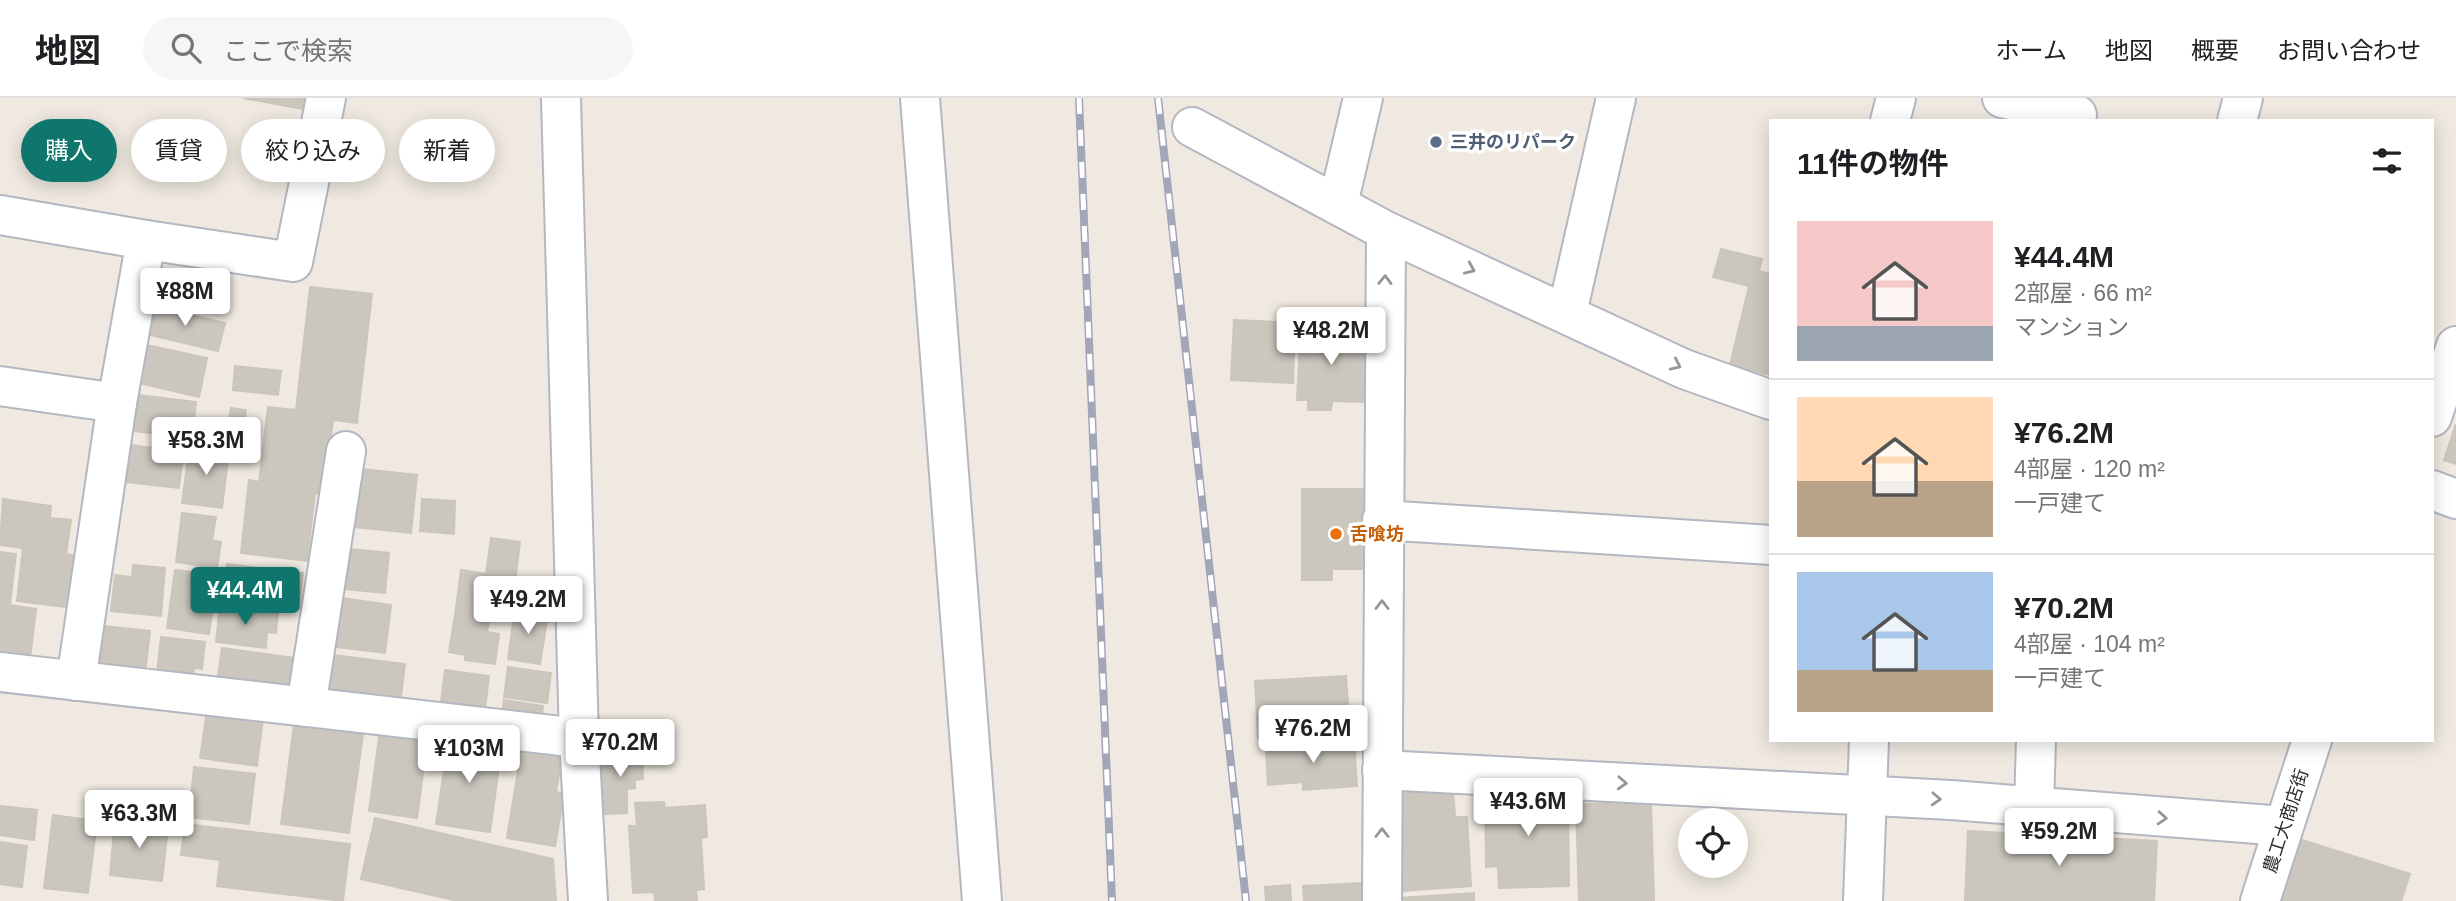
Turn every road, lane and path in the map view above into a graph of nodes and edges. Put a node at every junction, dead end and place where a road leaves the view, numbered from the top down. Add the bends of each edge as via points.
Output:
1 (326, 98) edge
2 (561, 98) edge
3 (920, 98) edge
4 (1363, 98) edge
5 (1616, 98) edge
6 (1896, 98) edge
7 (2002, 98) edge
8 (2243, 98) edge
9 (1891, 119) edge
10 (2076, 119) edge
11 (2237, 119) edge
12 (1192, 127) dead end
13 (1338, 204) junction
14 (0, 215) edge
15 (1386, 231) junction
16 (146, 240) junction
17 (1567, 313) junction
18 (2456, 346) edge
19 (0, 386) edge
20 (1769, 399) edge
21 (117, 403) junction
22 (2434, 411) edge
23 (346, 451) dead end
24 (2434, 491) edge
25 (2456, 499) edge
26 (1382, 520) junction
27 (1769, 545) edge
28 (0, 672) edge
29 (76, 681) junction
30 (306, 707) junction
31 (579, 738) junction
32 (1869, 742) edge
33 (2036, 742) edge
34 (2311, 742) edge
35 (1382, 770) junction
36 (1867, 796) junction
37 (2034, 807) junction
38 (2283, 826) junction
39 (588, 901) edge
40 (982, 901) edge
41 (1382, 901) edge
42 (1863, 901) edge
43 (2260, 901) edge

1 - 16 street via 293,262
2 - 31 street
3 - 40 street
4 - 13 street
5 - 17 street
6 - 9 street
7 - 10 street via 2077,115
8 - 11 street
12 - 13 street
13 - 15 street
14 - 16 street
15 -> 17 street
26 -> 15 street
16 - 21 street
17 -> 20 street via 1684,369
18 - 22 street
19 - 21 street
21 - 29 street
23 - 30 street
24 - 25 street
26 - 27 street
35 -> 26 street
28 - 29 street
29 - 30 street
30 - 31 street
31 - 39 street
32 - 36 street
33 - 37 street
34 - 38 street, 農工大商店街
35 -> 36 street
41 -> 35 street
36 -> 37 street
36 - 42 street
37 -> 38 street
38 - 43 street, 農工大商店街

